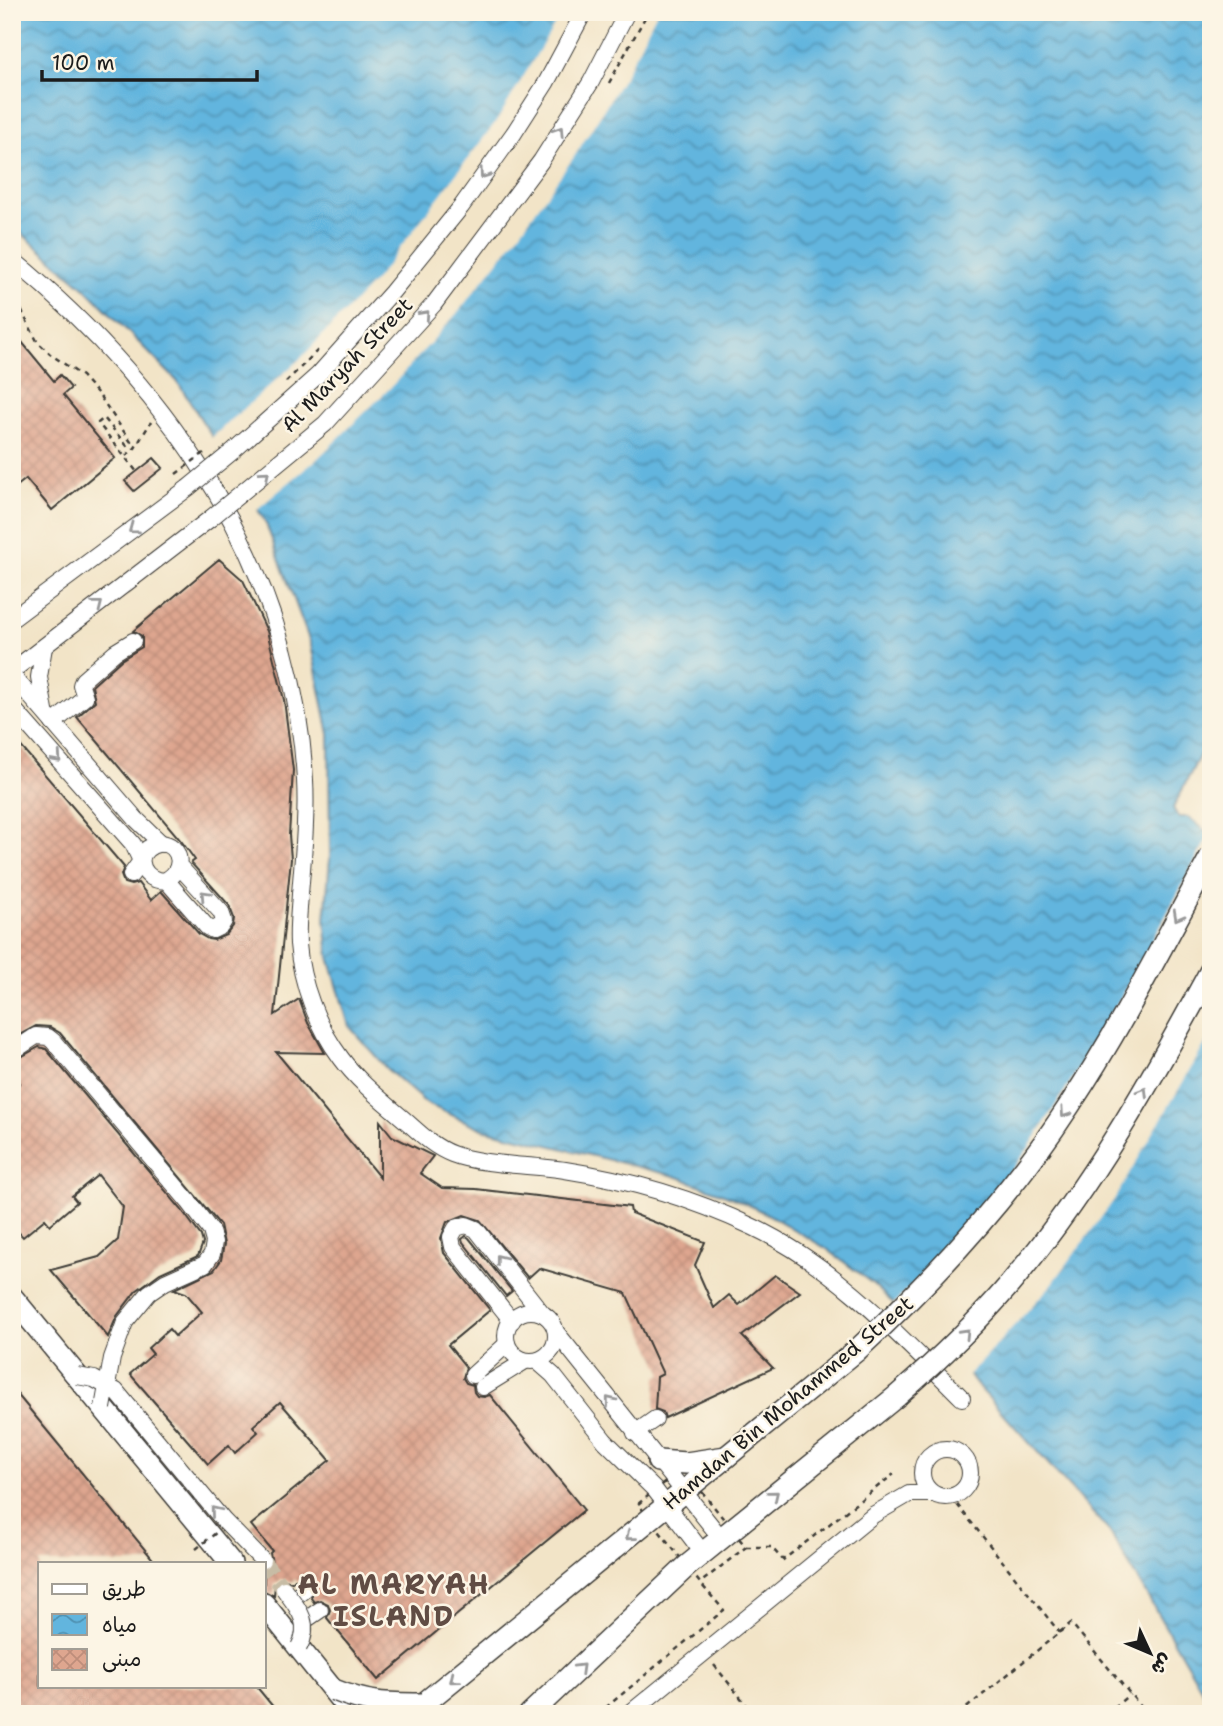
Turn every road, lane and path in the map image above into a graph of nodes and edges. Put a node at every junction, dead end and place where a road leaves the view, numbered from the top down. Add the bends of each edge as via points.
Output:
1 (584, 12) edge
2 (627, 12) edge
3 (12, 259) edge
4 (12, 292) edge
5 (326, 342) dead end
6 (281, 387) dead end
7 (161, 413) junction
8 (209, 450) dead end
9 (125, 457) junction
10 (137, 472) dead end
11 (176, 474) dead end
12 (37, 601) junction
13 (12, 607) edge
14 (12, 619) edge
15 (133, 641) dead end
16 (44, 647) junction
17 (12, 673) edge
18 (12, 707) edge
19 (50, 718) junction
20 (162, 844) junction
21 (1211, 856) edge
22 (141, 861) junction
23 (179, 866) junction
24 (166, 880) junction
25 (1211, 970) edge
26 (12, 1052) edge
27 (12, 1286) edge
28 (12, 1295) edge
29 (541, 1313) junction
30 (512, 1321) junction
31 (556, 1332) junction
32 (507, 1344) junction
33 (531, 1361) junction
34 (78, 1376) junction
35 (107, 1385) junction
36 (962, 1398) dead end
37 (103, 1408) junction
38 (655, 1419) dead end
39 (635, 1433) junction
40 (728, 1456) junction
41 (658, 1461) junction
42 (922, 1467) junction
43 (894, 1474) dead end
44 (933, 1494) junction
45 (951, 1497) junction
46 (675, 1499) junction
47 (873, 1515) junction
48 (721, 1538) junction
49 (746, 1547) dead end
50 (703, 1553) junction
51 (262, 1560) dead end
52 (233, 1562) edge
53 (233, 1562) edge
54 (700, 1583) dead end
55 (293, 1593) tunnel mouth
56 (266, 1604) tunnel mouth
57 (266, 1604) edge
58 (320, 1610) dead end
59 (304, 1621) junction
60 (1060, 1633) junction
61 (299, 1647) junction
62 (704, 1652) junction
63 (334, 1690) junction
64 (1130, 1694) junction
65 (416, 1709) edge
66 (354, 1714) edge
67 (530, 1714) edge
68 (598, 1714) edge
69 (629, 1714) edge
70 (754, 1714) edge
71 (959, 1714) edge
72 (1106, 1714) edge
73 (1147, 1714) edge

1 -> 12 street, Al Maryah Street, bridge via 546,83 461,207 318,375 188,488
16 -> 2 street, Al Maryah Street, bridge via 325,424 386,358 434,304 541,161 591,82
3 - 7 street via 94,333
4 - 9 path via 37,341 99,395 131,442 127,446 104,418 97,423
5 - 6 path, bridge
7 - 9 path
7 - 36 street via 239,531 279,629 298,706 305,785 297,930 300,957 319,1021 353,1073 431,1142 453,1154 634,1184 754,1228 803,1255 851,1291
8 - 11 path, bridge
9 - 10 path
12 - 13 street
12 - 14 street, Al Maryah Street
15 - 19 street via 83,680 85,697
16 - 17 street, Al Maryah Street
16 - 19 street via 39,677
17 - 19 street
18 -> 22 street via 129,839
19 - 20 street
20 - 22 street via 150,846
20 - 23 street via 177,854
21 -> 40 main road, Hamdan Bin Mohammed Street, bridge via 1091,1072 1001,1199 907,1304
22 - 24 street via 139,878
23 - 24 street
24 -> 23 street via 207,927 221,926 221,912
48 -> 25 main road, bridge via 920,1376 1010,1283 1122,1128
26 - 35 street, bridge via 36,1036 53,1041 213,1236 214,1248 205,1264 164,1282 136,1307 117,1340
27 - 52 street
28 - 34 main road
29 - 30 street via 525,1312
29 -> 30 street via 476,1229 456,1228 451,1237 453,1247
29 - 31 street
30 - 32 street
31 - 33 street via 550,1353
39 -> 31 street
32 - 33 street via 517,1357
32 - 33 street via 478,1381
33 - 46 street via 554,1375 605,1441
34 - 35 street, bridge
34 - 37 main road
35 - 37 street, bridge
51 -> 35 street, bridge
37 - 53 main road
38 - 39 street
39 - 41 street
40 - 41 main road via 700,1462
40 - 46 main road, Hamdan Bin Mohammed Street
41 - 46 street
42 - 44 street via 925,1485
42 - 45 street via 940,1450 964,1456 970,1481 963,1492
42 - 47 street
43 - 49 path via 783,1560 771,1547
44 - 45 street
44 - 47 street via 909,1494
45 - 60 path
46 - 48 street
46 - 50 street
46 -> 65 main road, Hamdan Bin Mohammed Street
47 - 62 street
48 - 50 main road
67 -> 50 main road
54 - 68 path via 724,1610
55 - 59 street, bridge
56 - 61 main road
57 - 66 street
58 - 59 street
59 - 61 street, bridge
60 - 64 path via 1071,1623
60 - 71 path
61 - 63 main road
62 - 69 street
62 - 70 path
63 - 65 main road, bridge via 359,1700
63 - 66 main road
64 - 72 path
64 - 73 path

